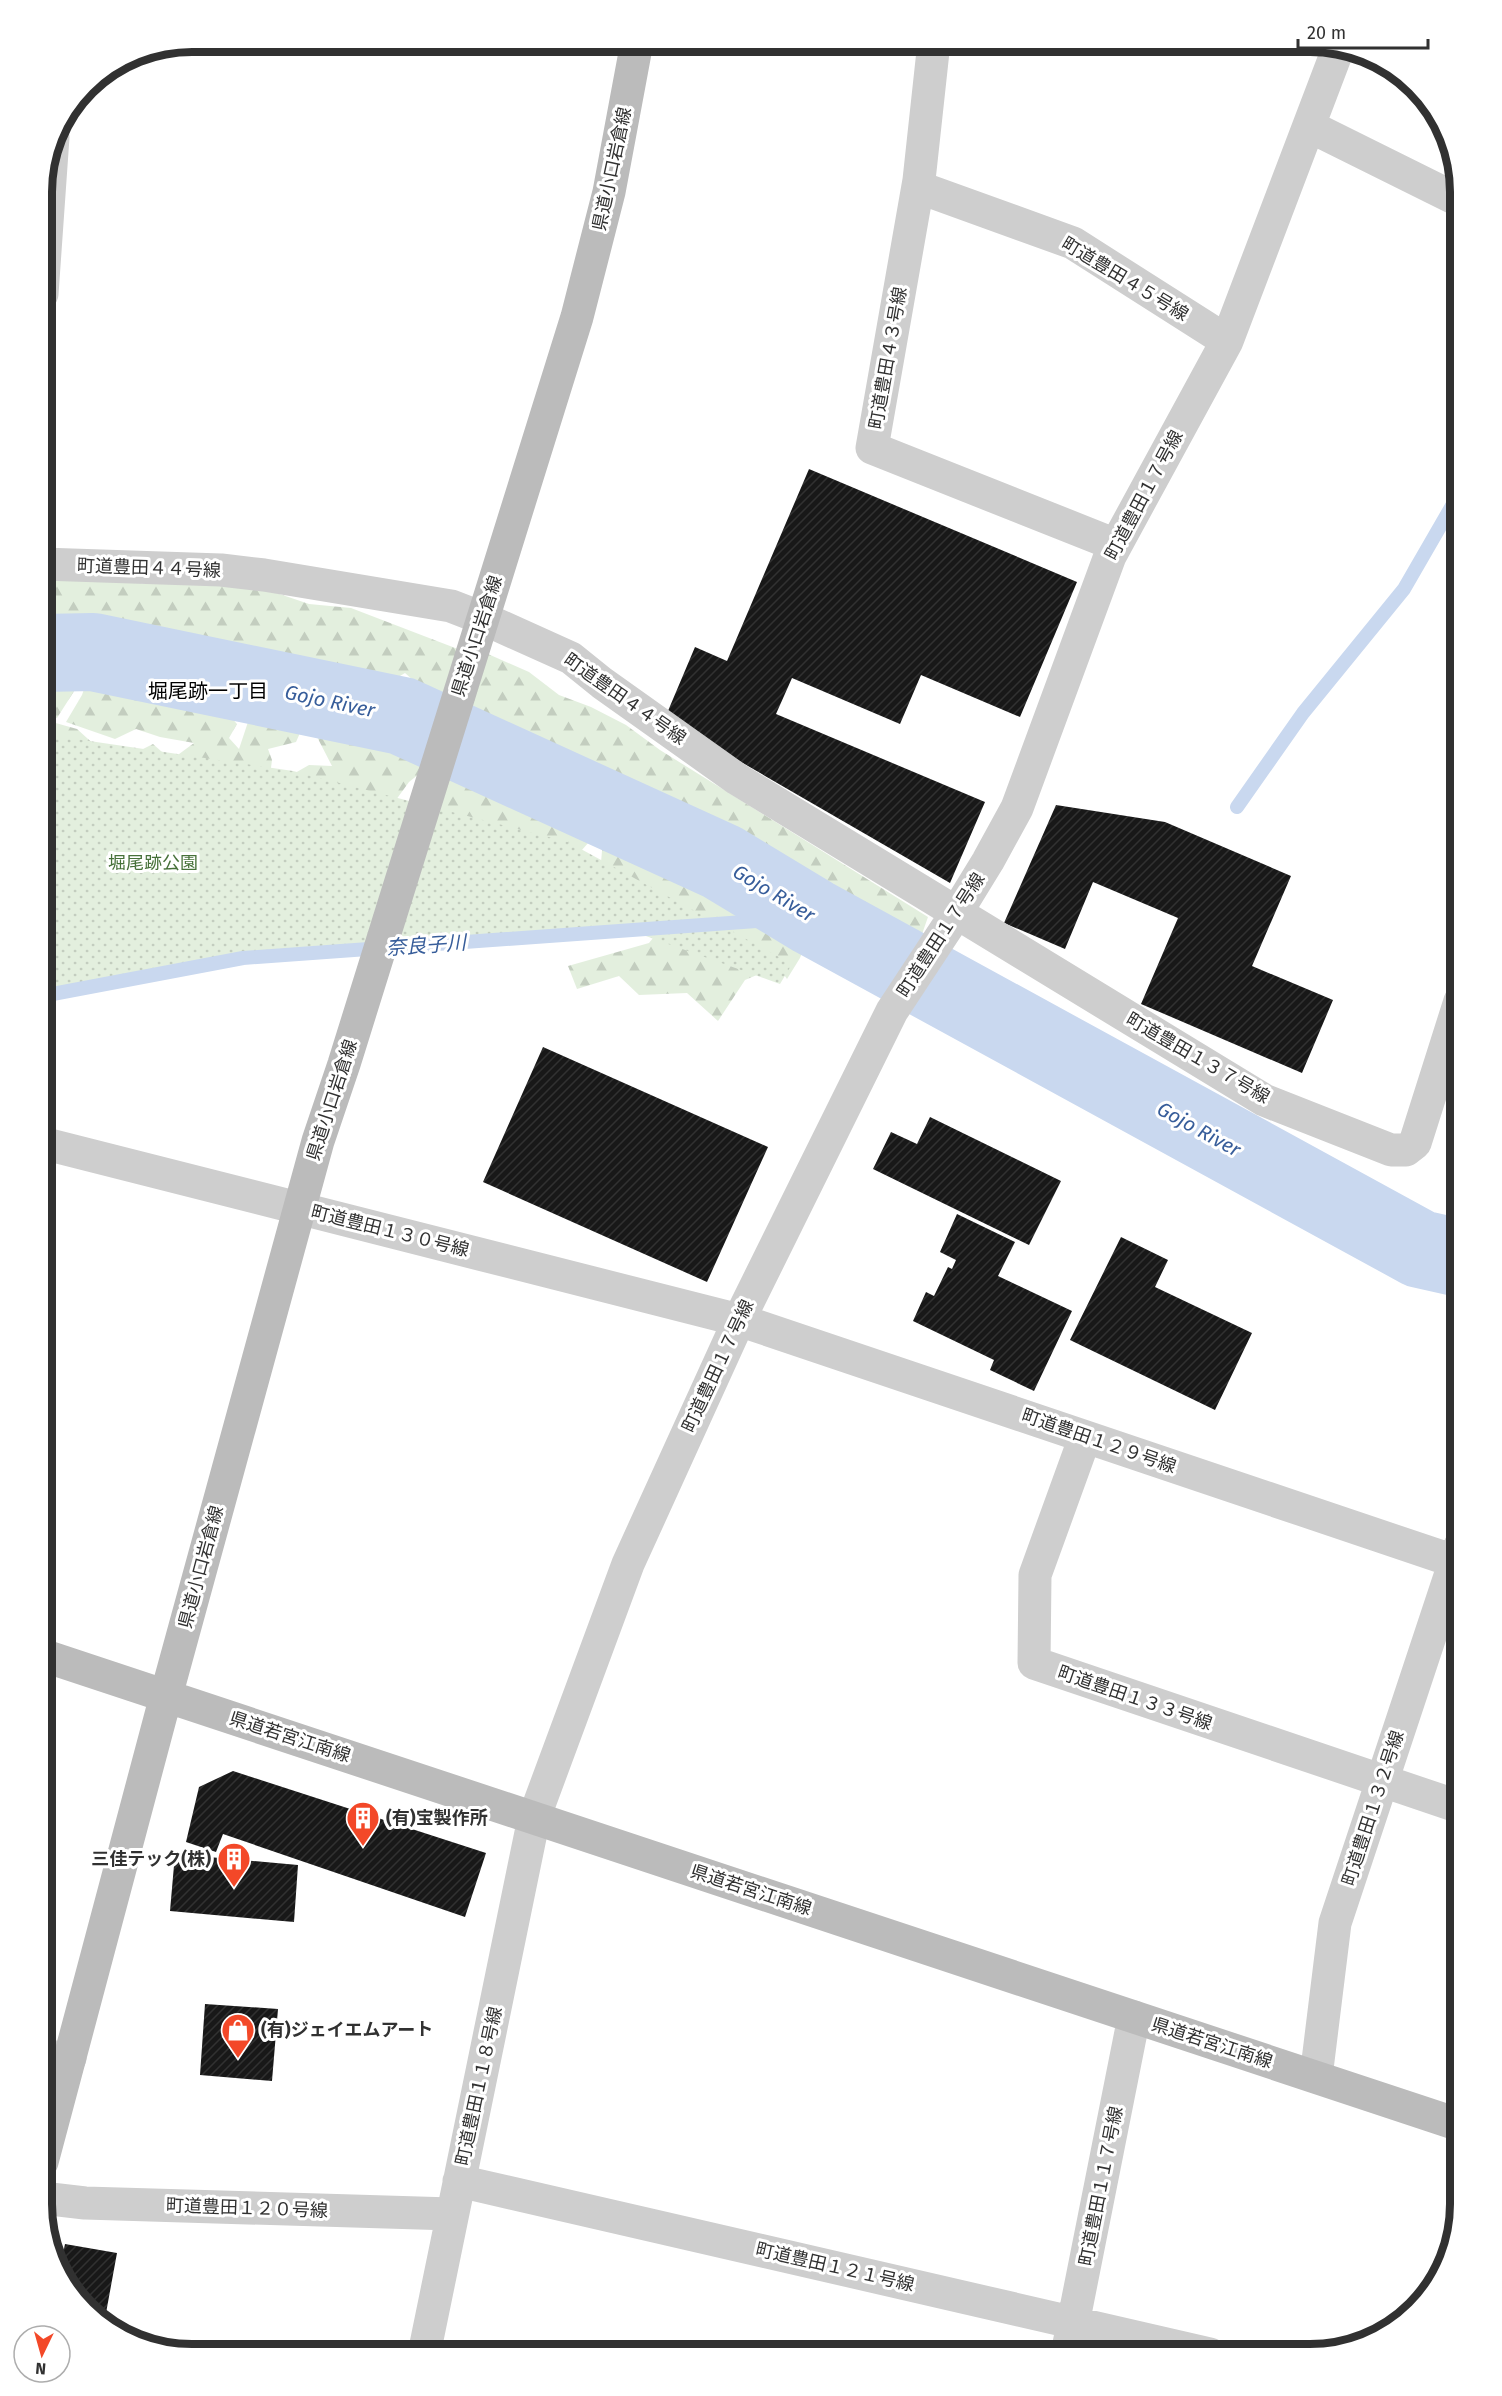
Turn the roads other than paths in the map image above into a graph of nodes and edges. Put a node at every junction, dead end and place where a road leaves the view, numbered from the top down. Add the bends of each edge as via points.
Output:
1 (635, 53) edge
2 (933, 53) edge
3 (1336, 55) edge
4 (1309, 126) junction
5 (918, 188) junction
6 (1450, 196) edge
7 (1227, 341) junction
8 (1116, 545) junction
9 (53, 564) edge
10 (480, 626) junction
11 (953, 918) junction
12 (1450, 1033) edge
13 (53, 1146) edge
14 (299, 1208) junction
15 (739, 1320) junction
16 (1085, 1437) junction
17 (1450, 1554) edge
18 (1450, 1581) edge
19 (52, 1658) edge
20 (166, 1696) junction
21 (1382, 1781) junction
22 (1450, 1804) edge
23 (534, 1818) junction
24 (1134, 2017) junction
25 (56, 2057) edge
26 (1316, 2077) junction
27 (52, 2087) edge
28 (1450, 2122) edge
29 (459, 2181) junction
30 (52, 2200) edge
31 (452, 2214) junction
32 (1073, 2323) junction
33 (426, 2343) edge
34 (1069, 2343) edge
35 (1161, 2343) edge

1 - 10 main road, 県道小口岩倉線 via 609,192 577,317
2 - 5 street, 町道豊田４３号線
3 - 4 street, 町道豊田１７号線
4 - 6 street
4 - 7 street, 町道豊田１７号線
5 - 7 street, 町道豊田４５号線 via 1073,243
5 - 8 street, 町道豊田４３号線 via 872,448
7 - 8 street, 町道豊田１７号線
8 - 11 street, 町道豊田１７号線 via 1017,808
9 - 10 street, 町道豊田４４号線 via 264,575 451,606
10 - 11 street, 町道豊田４４号線 via 571,658 737,779
10 - 14 main road, 県道小口岩倉線
11 - 12 street, 町道豊田１３７号線 via 1264,1100 1391,1150 1406,1150 1415,1143
11 - 15 street, 町道豊田１７号線 via 892,1011
13 - 14 street, 町道豊田１３０号線
14 - 15 street, 町道豊田１３０号線
14 - 20 main road, 県道小口岩倉線
15 - 16 street, 町道豊田１２９号線
15 - 23 street, 町道豊田１７号線 via 628,1564
16 - 17 street, 町道豊田１２９号線
16 - 21 street, 町道豊田１３３号線 via 1035,1575 1034,1664
18 - 21 street, 町道豊田１３２号線
19 - 20 main road, 県道若宮江南線
20 - 23 main road, 県道若宮江南線
20 - 25 main road, 県道小口岩倉線
21 - 22 street, 町道豊田１３３号線
21 - 26 street, 町道豊田１３２号線 via 1335,1923
23 - 24 main road, 県道若宮江南線
23 - 29 street, 町道豊田１１８号線
24 - 26 main road, 県道若宮江南線
24 - 32 street, 町道豊田１１７号線
25 - 27 main road, 県道小口岩倉線
26 - 28 main road, 県道若宮江南線
29 - 31 street, 町道豊田１１８号線
29 - 32 street, 町道豊田１２１号線
30 - 31 street, 町道豊田１２０号線
31 - 33 street, 町道豊田１１８号線
32 - 34 street, 町道豊田１１７号線
32 - 35 street, 町道豊田１２１号線

